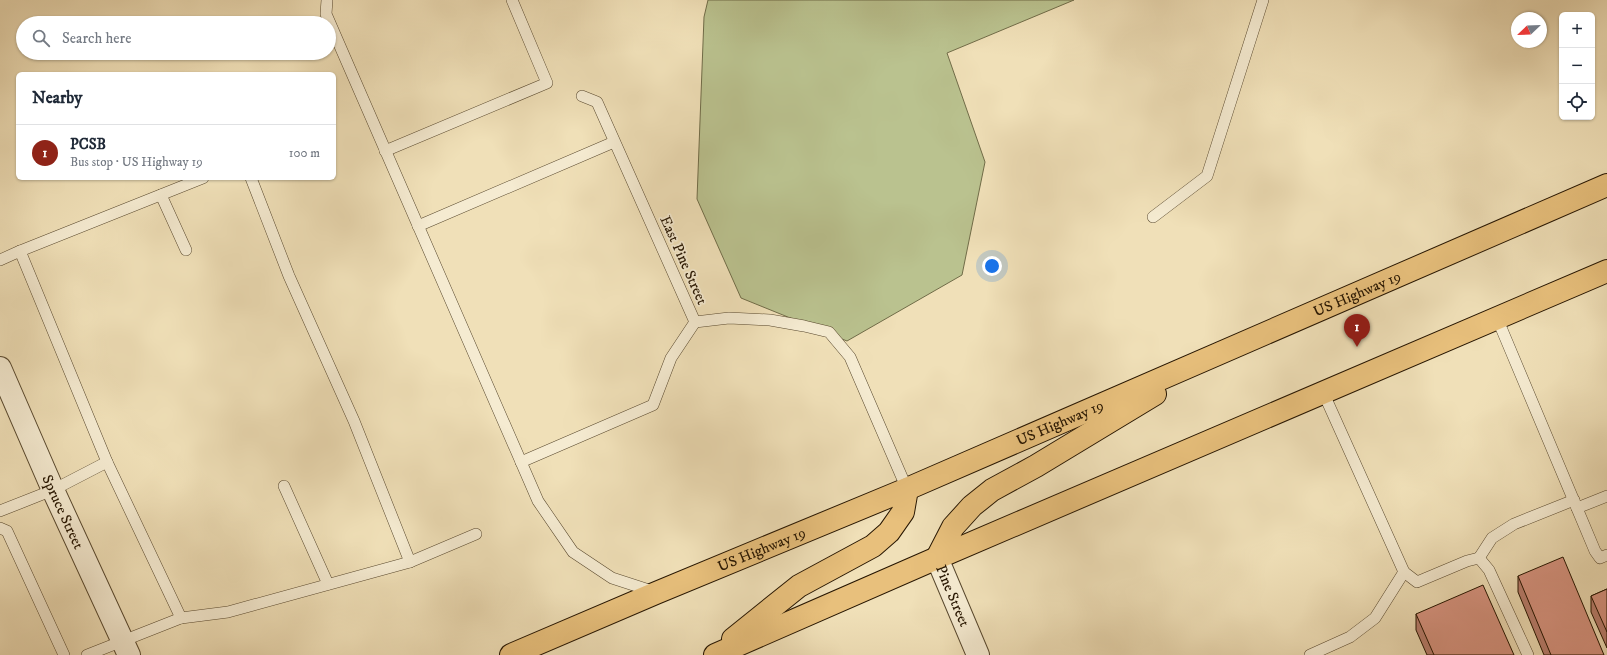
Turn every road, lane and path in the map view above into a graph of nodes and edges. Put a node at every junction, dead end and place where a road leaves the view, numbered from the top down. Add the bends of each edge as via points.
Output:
1 (327, 0) edge
2 (512, 0) edge
3 (1263, 0) edge
4 (327, 16) edge
5 (336, 37) edge
6 (582, 96) dead end
7 (614, 142) junction
8 (386, 151) junction
9 (198, 180) edge
10 (252, 180) edge
11 (1607, 185) edge
12 (161, 195) junction
13 (1153, 217) dead end
14 (418, 226) junction
15 (186, 250) dead end
16 (20, 251) junction
17 (0, 260) edge
18 (1607, 271) edge
19 (1498, 318) junction
20 (695, 322) junction
21 (1227, 351) junction
22 (0, 368) edge
23 (1323, 392) junction
24 (107, 462) junction
25 (521, 462) junction
26 (284, 486) dead end
27 (906, 489) junction
28 (53, 490) junction
29 (1607, 496) edge
30 (1576, 504) junction
31 (0, 511) edge
32 (0, 528) edge
33 (476, 534) dead end
34 (1607, 555) edge
35 (937, 558) junction
36 (1479, 558) junction
37 (410, 562) junction
38 (1404, 572) junction
39 (328, 584) junction
40 (656, 593) junction
41 (181, 618) junction
42 (126, 648) edge
43 (64, 655) edge
44 (87, 655) edge
45 (511, 655) edge
46 (714, 655) edge
47 (978, 655) edge
48 (1310, 655) edge
49 (1528, 655) edge

1 - 4 lane
2 - 8 lane via 551,84
3 - 13 lane via 1207,176
5 - 8 lane
6 - 7 lane, East Pine Street via 597,102
7 - 14 lane
7 - 20 lane, East Pine Street
8 - 14 lane
9 - 12 lane
10 - 37 lane via 289,276 354,421
11 - 21 highway, US Highway 19
12 - 15 lane
12 - 16 lane
14 - 25 lane
16 - 17 lane
16 - 24 lane
18 - 19 highway
19 - 23 highway
19 - 30 lane
20 - 25 lane via 671,358 653,405
20 - 27 lane, East Pine Street via 729,318 770,320 829,332 850,357
21 - 27 highway, US Highway 19
21 - 35 highway via 992,490 972,506 953,527
22 - 28 street, Spruce Street
23 - 35 highway
23 - 38 lane
24 - 28 lane
24 - 41 lane
25 - 40 lane via 538,501 573,552 612,578
26 - 39 lane
27 - 40 highway, US Highway 19
27 - 46 highway via 903,512 889,532 873,546 799,586
28 - 31 lane
28 - 42 street, Spruce Street
29 - 30 lane
30 - 34 lane via 1595,551 1600,558
30 - 36 lane via 1514,524 1492,538
32 - 43 lane via 7,531
33 - 37 lane
35 - 46 highway
35 - 47 street, Pine Street
36 - 38 lane via 1417,582
36 - 49 lane via 1489,570
37 - 39 lane
38 - 48 lane via 1375,618 1350,637
39 - 41 lane via 228,612
40 - 45 highway, US Highway 19
41 - 42 lane
42 - 44 lane

